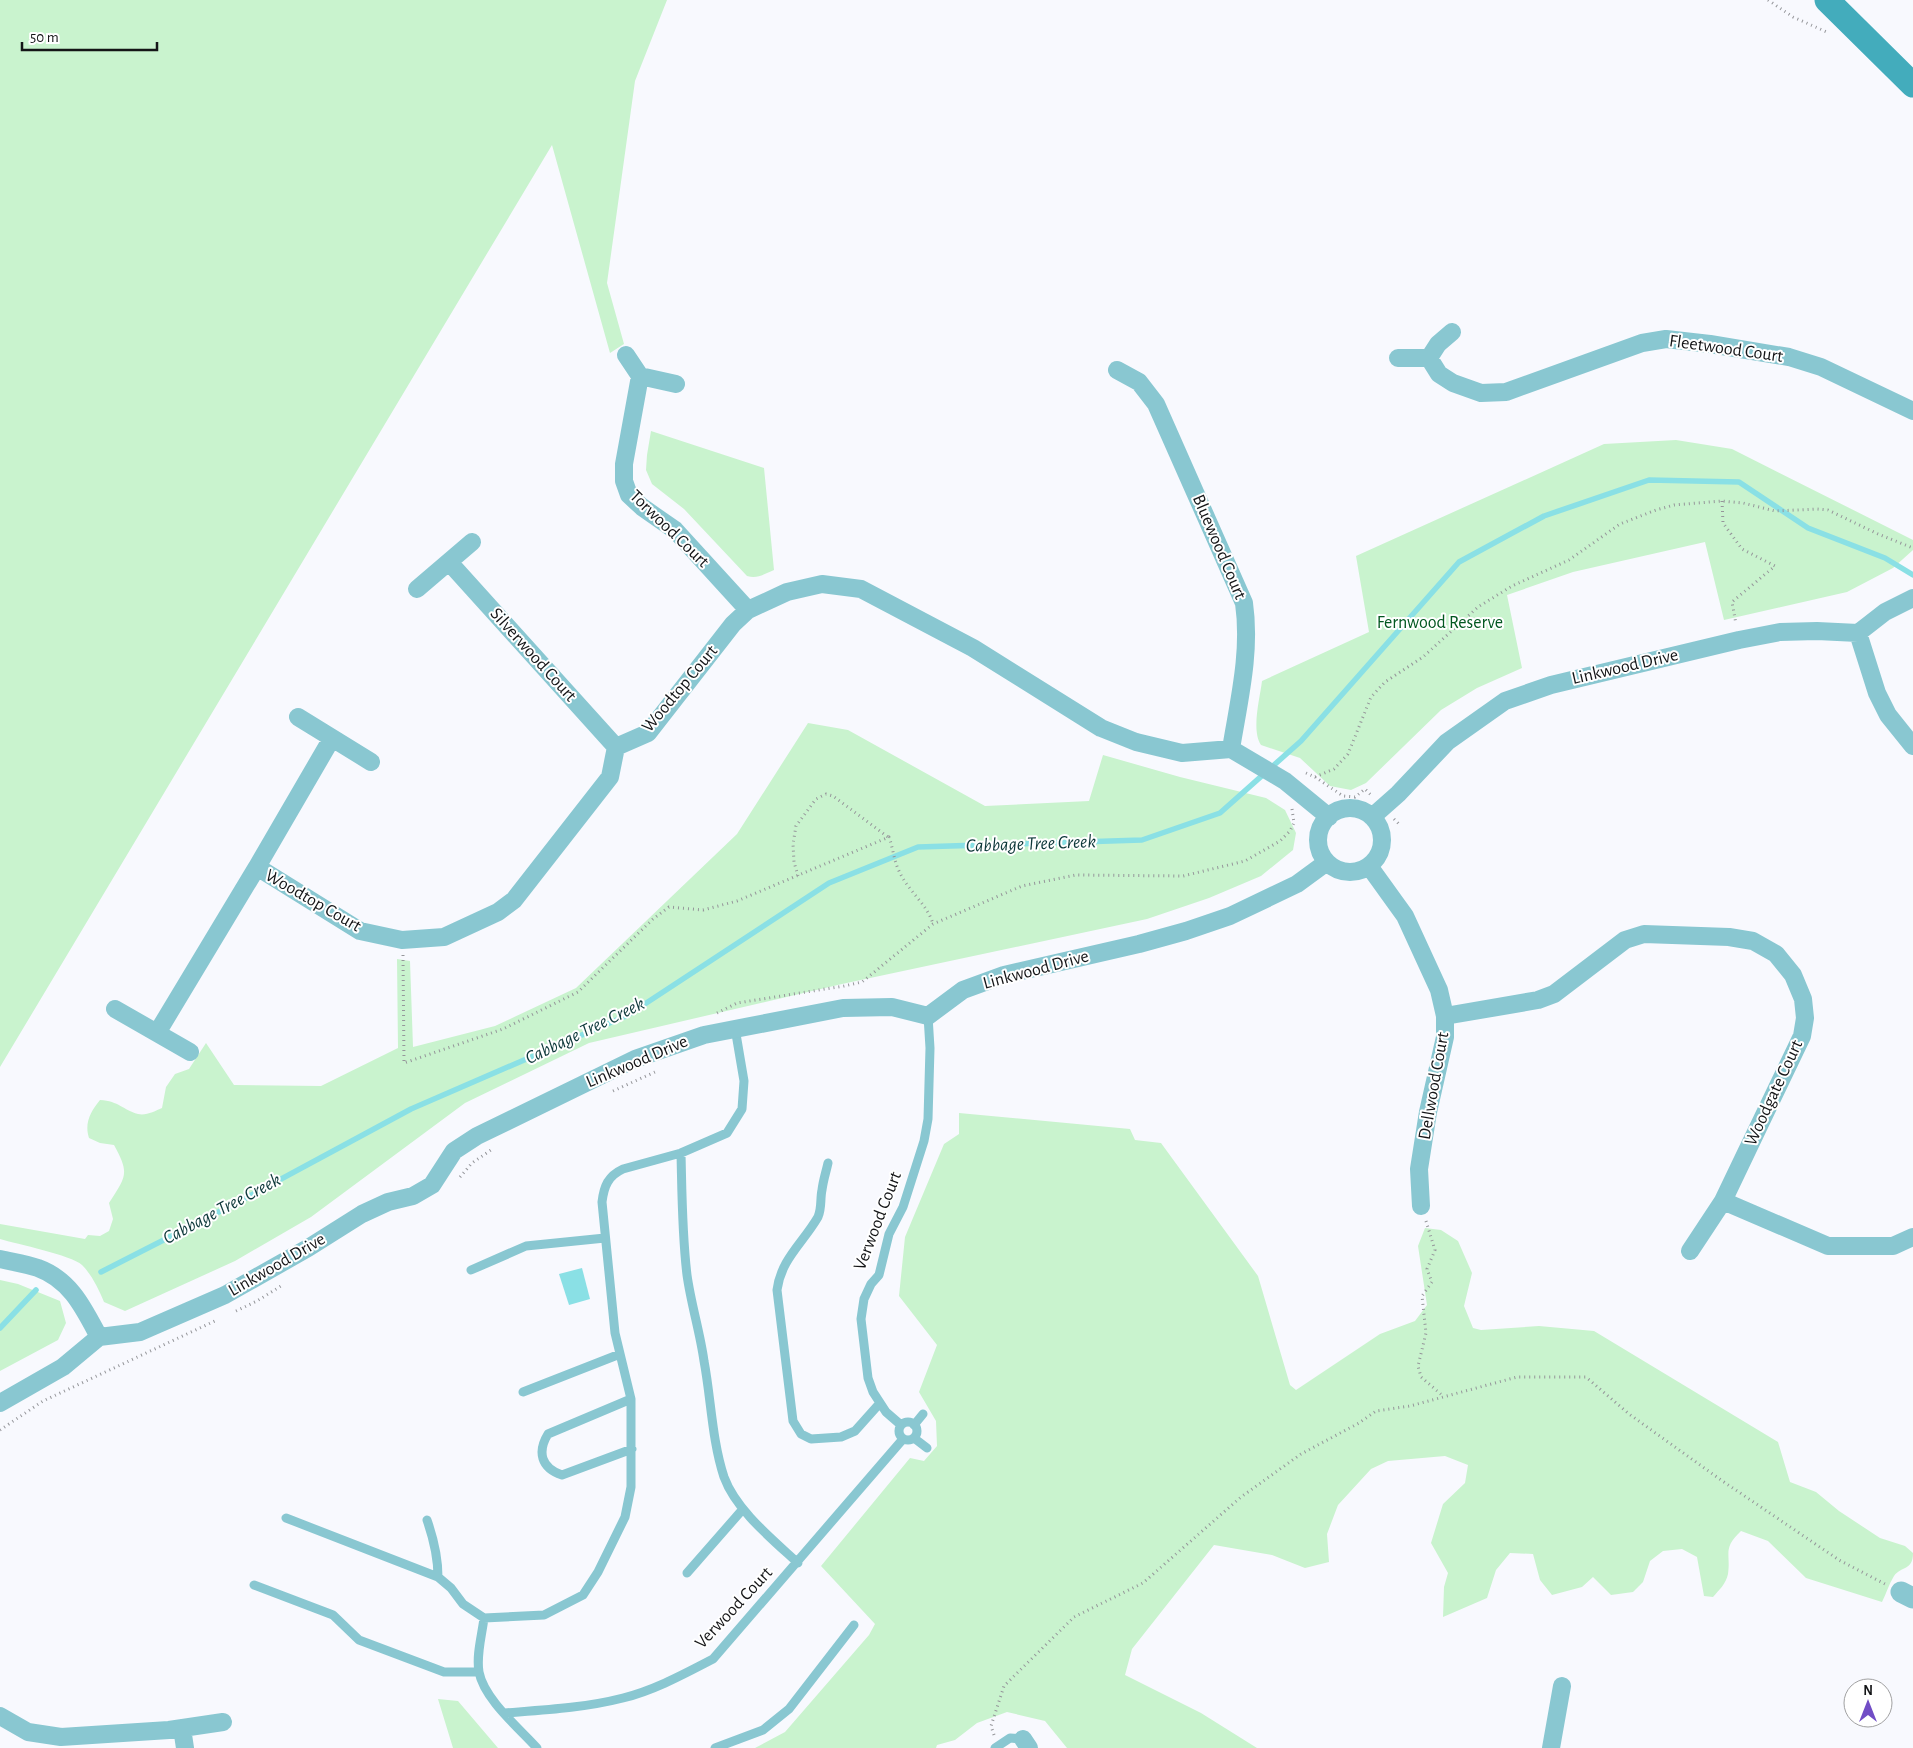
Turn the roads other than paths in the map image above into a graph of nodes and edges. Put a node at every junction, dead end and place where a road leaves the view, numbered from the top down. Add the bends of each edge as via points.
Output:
1 (1827, 0) edge
2 (1913, 85) edge
3 (1452, 332) dead end
4 (626, 355) dead end
5 (1398, 358) dead end
6 (1429, 358) junction
7 (1117, 370) dead end
8 (640, 376) junction
9 (676, 384) dead end
10 (1913, 411) edge
11 (472, 542) dead end
12 (449, 562) junction
13 (417, 590) dead end
14 (1912, 599) edge
15 (748, 610) junction
16 (1858, 633) junction
17 (298, 718) dead end
18 (332, 738) junction
19 (1913, 746) edge
20 (616, 747) junction
21 (1231, 749) junction
22 (372, 762) dead end
23 (1378, 813) junction
24 (1329, 817) junction
25 (1327, 862) junction
26 (1369, 866) junction
27 (257, 867) junction
28 (115, 1009) dead end
29 (928, 1016) junction
30 (1446, 1016) junction
31 (736, 1028) junction
32 (157, 1033) junction
33 (190, 1052) dead end
34 (681, 1153) junction
35 (828, 1163) dead end
36 (1722, 1201) junction
37 (1421, 1206) road end
38 (1913, 1237) edge
39 (605, 1238) junction
40 (1690, 1251) dead end
41 (0, 1259) edge
42 (471, 1270) dead end
43 (99, 1337) junction
44 (620, 1354) junction
45 (523, 1392) dead end
46 (631, 1399) junction
47 (0, 1403) edge
48 (880, 1404) junction
49 (924, 1414) dead end
50 (902, 1425) junction
51 (914, 1425) junction
52 (914, 1438) junction
53 (903, 1439) junction
54 (927, 1448) dead end
55 (632, 1450) junction
56 (743, 1509) junction
57 (286, 1518) dead end
58 (427, 1520) dead end
59 (798, 1563) junction
60 (687, 1573) dead end
61 (438, 1577) junction
62 (254, 1585) dead end
63 (484, 1618) junction
64 (854, 1625) dead end
65 (479, 1672) junction
66 (1562, 1686) dead end
67 (505, 1713) junction
68 (0, 1716) edge
69 (223, 1722) dead end
70 (182, 1728) junction
71 (1026, 1743) edge
72 (185, 1748) edge
73 (537, 1748) edge
74 (715, 1748) edge
75 (994, 1748) edge
76 (1551, 1748) edge

1 - 2 main road
3 - 6 street via 1438,344
4 - 8 street
5 - 6 street
6 - 10 street, Fleetwood Court via 1439,374 1453,383 1481,393 1506,392 1642,343 1666,338 1789,357 1821,367
7 - 21 street, Bluewood Court via 1139,382 1156,404 1244,603 1248,627 1247,654
8 - 9 street
8 - 15 street, Torwood Court via 624,464 624,481 630,495 675,530
11 - 12 street
12 - 13 street
12 - 20 street, Silverwood Court
14 - 16 street via 1885,612
15 - 20 street, Woodtop Court via 733,624 648,733
15 - 21 street, Woodtop Court via 787,592 822,584 861,589 973,648 1101,728 1136,742 1182,753
16 - 19 street via 1877,693 1888,715
16 - 23 street, Linkwood Drive via 1780,632 1551,685 1505,701 1447,742
17 - 18 street
18 - 22 street
18 - 27 street
20 - 27 street, Woodtop Court via 610,777 514,900 498,912 444,937 402,940 360,930
21 - 24 street via 1285,781
23 - 24 street via 1355,809
23 - 26 street via 1382,842 1376,860
24 - 25 street via 1323,824 1318,844
25 - 26 street via 1342,871 1352,872
25 - 29 street, Linkwood Drive via 1297,884 1230,916 1139,944 1004,975 963,990
26 - 30 street, Dellwood Court via 1405,916 1439,990
27 - 32 street, Woodtop Court
28 - 32 street
29 - 31 street, Linkwood Drive via 892,1007 843,1008
29 - 48 lane, Verwood Court via 928,1119 924,1142 903,1207 889,1234 879,1276 864,1299 861,1319 868,1378
30 - 36 street, Woodgate Court via 1538,1000 1554,994 1625,940 1644,934 1729,937 1753,941 1776,954 1793,975 1803,999 1805,1018 1802,1036
30 - 37 street, Dellwood Court via 1445,1037 1428,1112 1420,1169
31 - 34 lane via 744,1081 742,1109 727,1133
31 - 43 street, Linkwood Drive via 704,1035 635,1059 477,1136 454,1151 432,1185 413,1196 388,1202 362,1214 225,1295 140,1332
32 - 33 street
34 - 39 lane via 614,1173 603,1189
34 - 56 lane via 684,1245 715,1436 724,1478
35 - 48 lane via 819,1215 786,1263 779,1276 777,1290 793,1421 801,1434 811,1439 841,1436 855,1431
36 - 38 street via 1828,1246 1893,1246
36 - 40 street, Woodgate Court
39 - 42 lane via 526,1246
39 - 44 lane
41 - 43 street via 39,1268 62,1281 80,1300
43 - 47 street via 63,1366
44 - 45 lane
44 - 46 lane
46 - 55 lane
46 - 55 lane via 548,1434 542,1448 544,1463 562,1475
48 - 50 lane, Verwood Court
49 - 51 lane
50 - 51 lane via 909,1422
50 - 53 lane via 900,1434
51 - 52 lane via 917,1433
52 - 53 lane
52 - 54 lane
53 - 59 lane, Verwood Court
55 - 63 lane via 626,1517 583,1595 544,1615
56 - 59 lane
56 - 60 lane
57 - 61 lane
58 - 61 lane via 434,1538
59 - 67 lane, Verwood Court via 714,1659 675,1679 623,1698 576,1707
61 - 63 lane via 463,1604
62 - 65 lane via 333,1615 359,1640 444,1672
63 - 65 lane
64 - 74 lane via 789,1709 763,1730
65 - 67 lane via 486,1690
66 - 76 street
67 - 73 lane
68 - 70 street via 28,1732 61,1737
69 - 70 street
70 - 72 street
71 - 75 lane via 1010,1738

